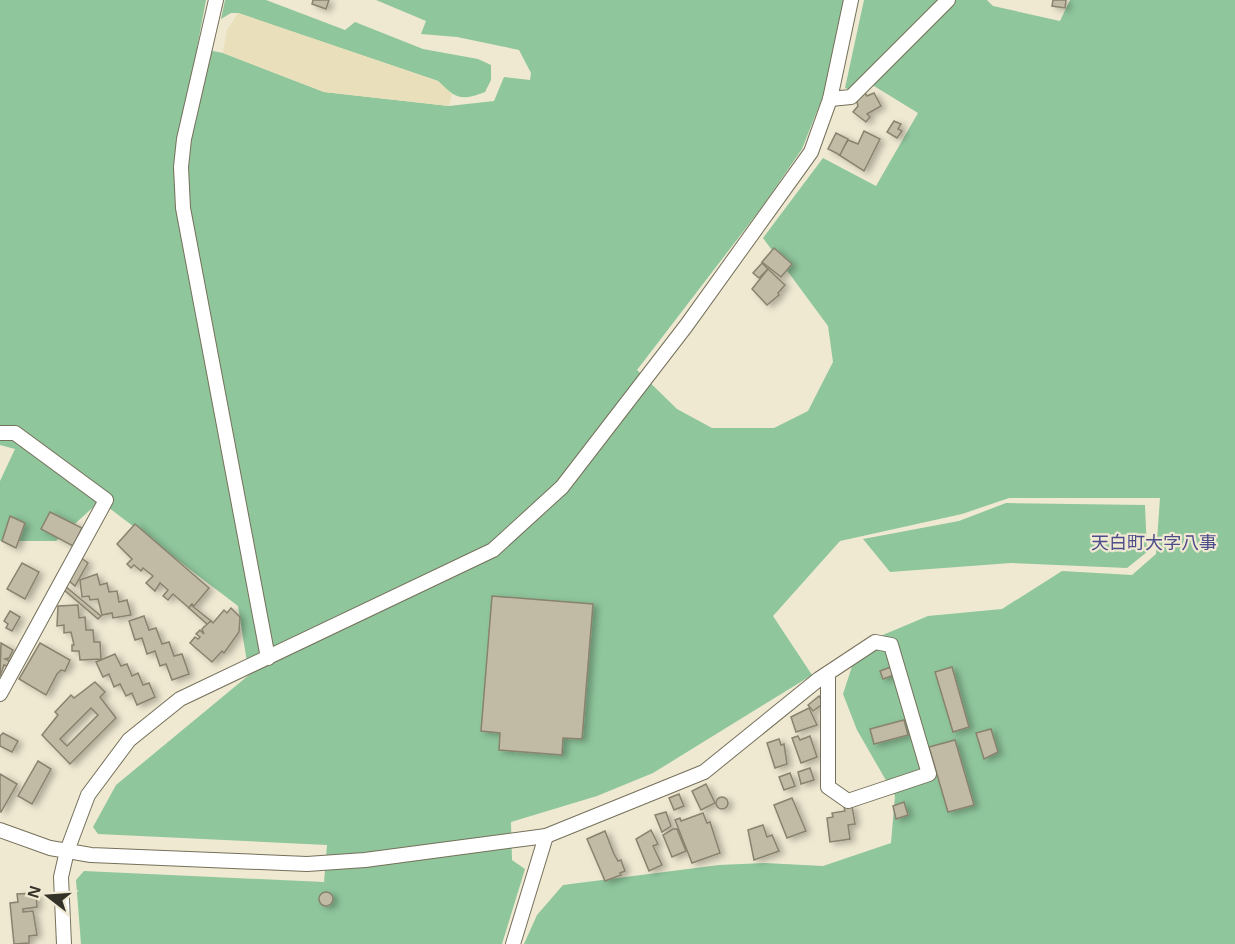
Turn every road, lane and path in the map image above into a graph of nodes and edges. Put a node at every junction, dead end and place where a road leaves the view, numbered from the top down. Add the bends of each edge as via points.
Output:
1 (216, 0) edge
2 (851, 0) edge
3 (948, 0) edge
4 (830, 99) junction
5 (0, 433) edge
6 (268, 658) junction
7 (828, 673) junction
8 (0, 694) edge
9 (0, 830) edge
10 (546, 836) junction
11 (67, 851) junction
12 (64, 944) edge
13 (513, 944) edge

1 - 6 street via 189,114 182,166 190,252
2 - 4 street
3 - 4 street via 851,97
4 - 6 street via 811,153 686,326 562,487 493,550
5 - 8 street via 15,433 106,500
6 - 11 street via 180,699 129,740 88,795
7 - 7 street via 875,642 891,645 929,774 848,801 828,787
7 - 10 street via 704,772
9 - 11 street
10 - 11 street via 330,863
10 - 13 street
11 - 12 street via 60,877

